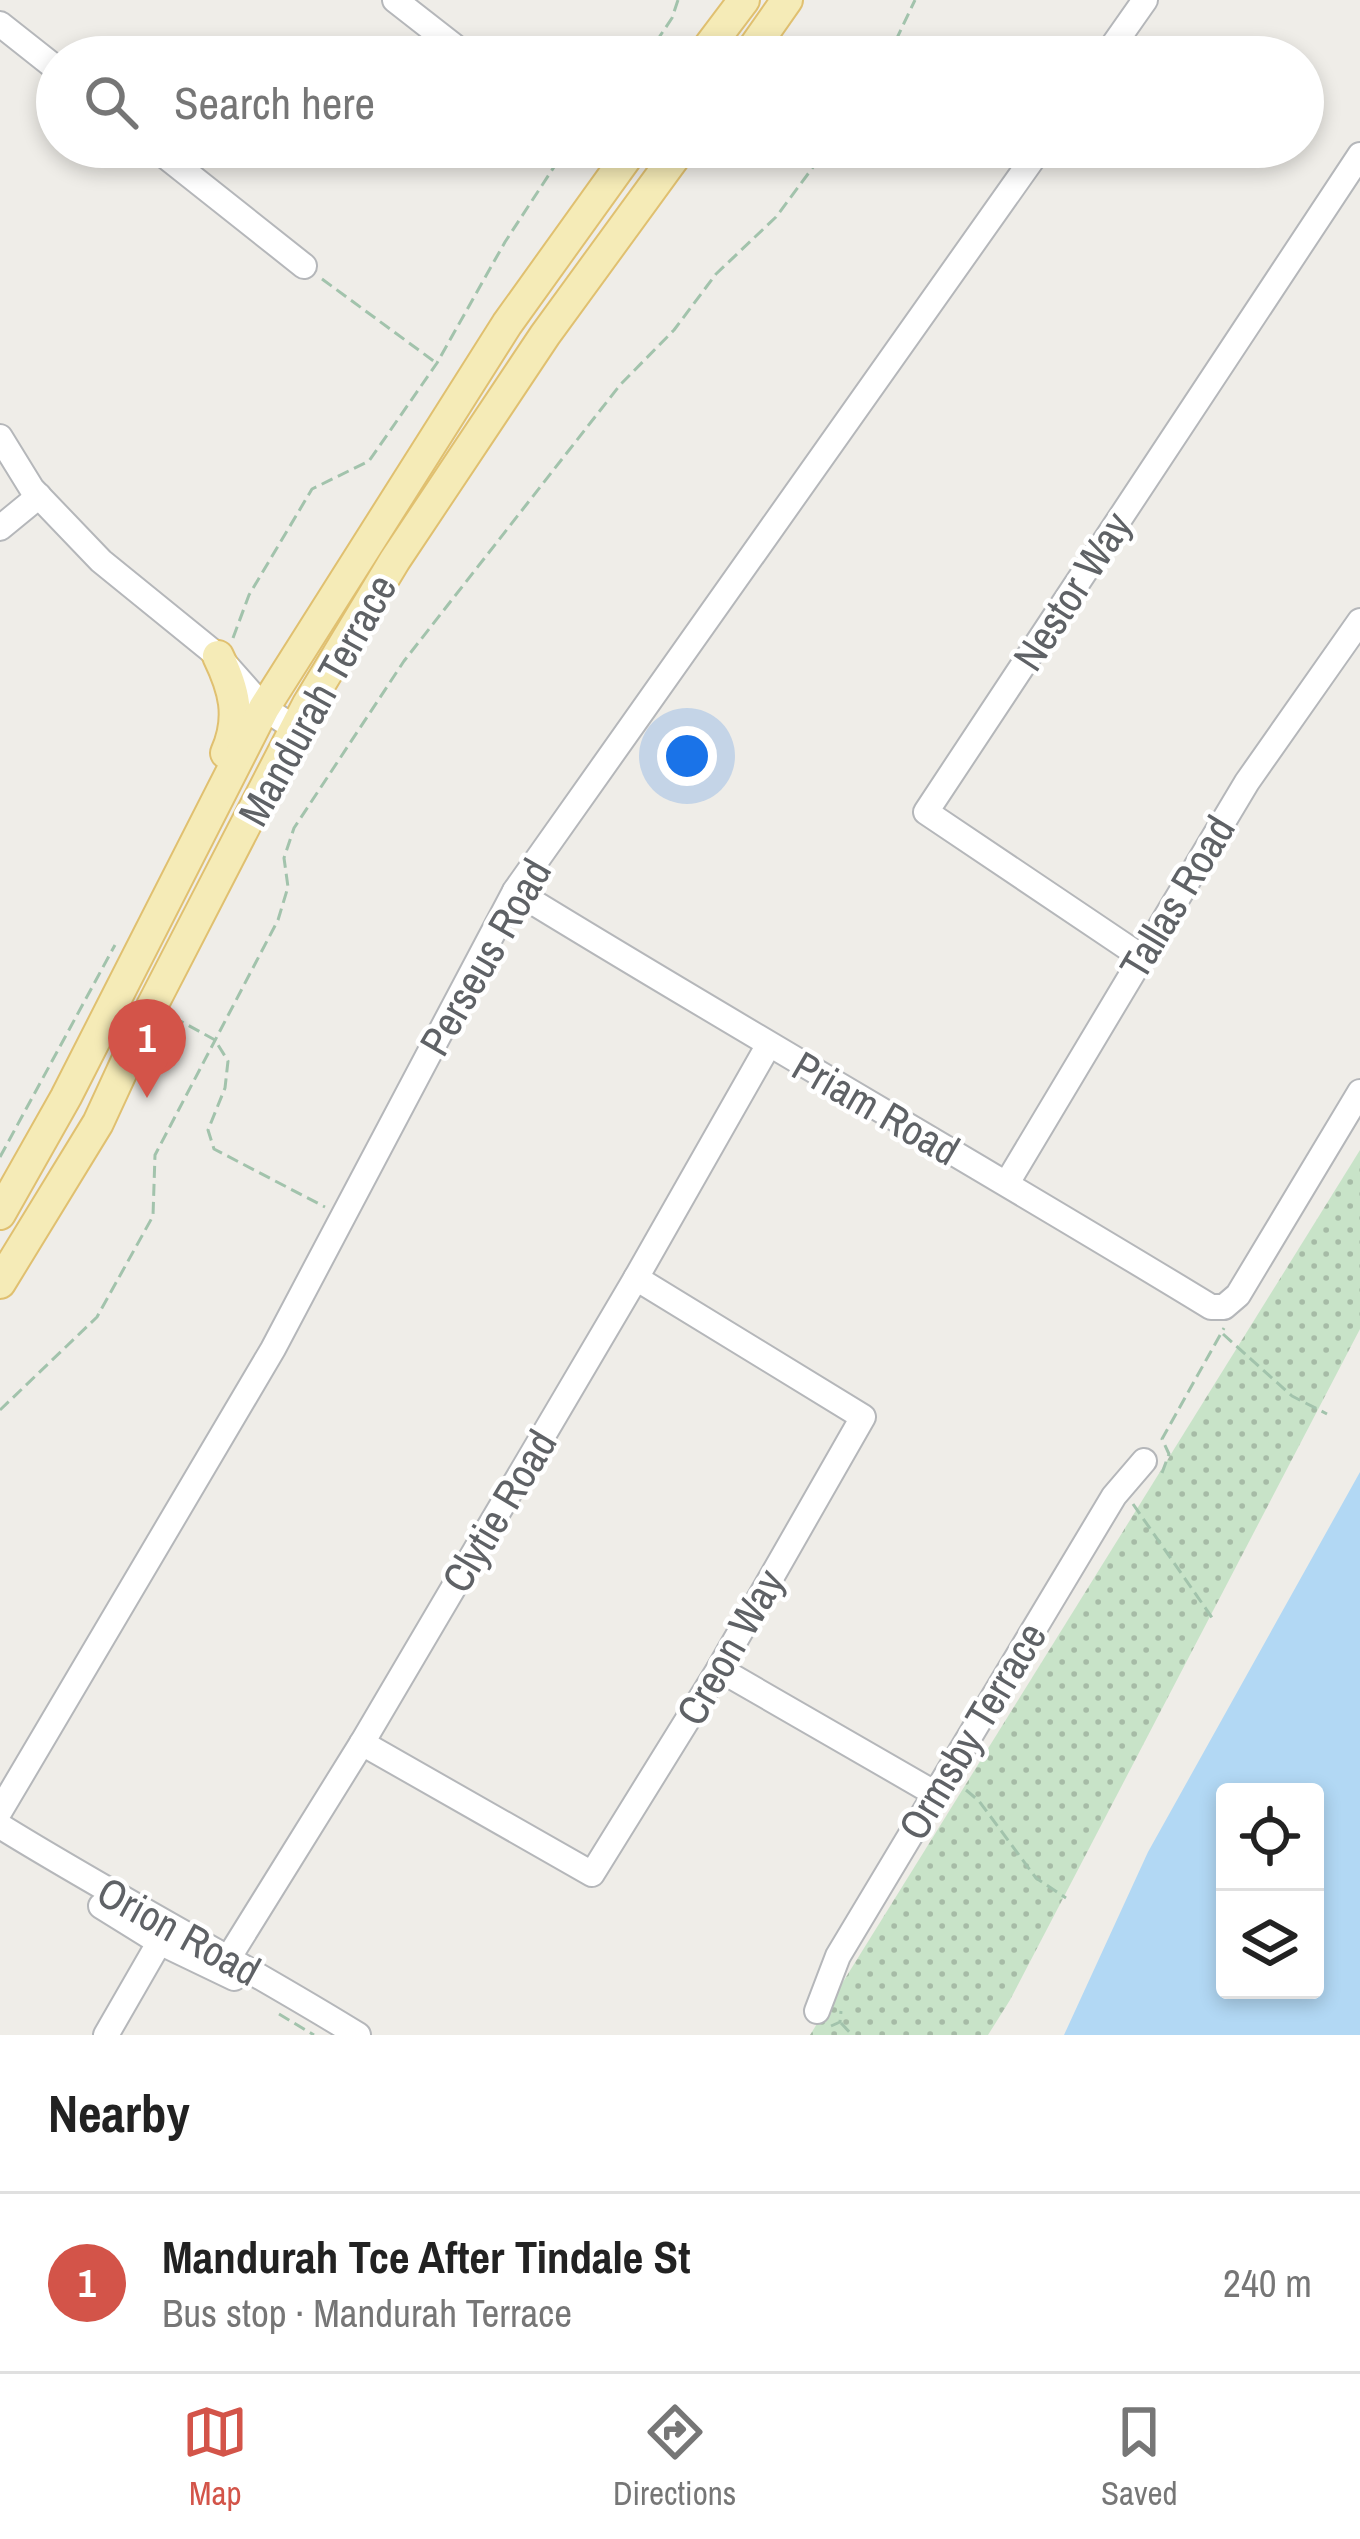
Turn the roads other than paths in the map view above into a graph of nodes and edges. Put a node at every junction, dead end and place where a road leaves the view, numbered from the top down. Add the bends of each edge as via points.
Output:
1 (395, 0) edge
2 (743, 0) edge
3 (787, 0) edge
4 (1145, 0) edge
5 (0, 24) edge
6 (441, 36) edge
7 (716, 36) edge
8 (762, 36) edge
9 (1120, 36) edge
10 (36, 52) edge
11 (1360, 155) edge
12 (180, 168) edge
13 (619, 168) edge
14 (667, 168) edge
15 (1026, 168) edge
16 (304, 266) road end
17 (0, 437) edge
18 (39, 496) junction
19 (0, 528) edge
20 (1360, 620) edge
21 (218, 656) junction
22 (271, 698) junction
23 (302, 717) junction
24 (214, 806) junction
25 (515, 891) junction
26 (1140, 956) junction
27 (767, 1046) junction
28 (1360, 1092) edge
29 (1007, 1183) junction
30 (0, 1214) edge
31 (637, 1278) junction
32 (0, 1283) edge
33 (1144, 1461) dead end
34 (719, 1669) junction
35 (362, 1743) junction
36 (945, 1787) junction
37 (0, 1811) edge
38 (0, 1826) edge
39 (0, 1844) edge
40 (164, 1935) junction
41 (225, 1963) junction
42 (828, 2017) road end
43 (106, 2035) edge
44 (328, 2035) edge
45 (358, 2035) edge

1 - 6 street
2 - 7 main road
3 - 8 main road
4 - 9 street
5 - 10 street
11 - 26 street, Nestor Way via 926,812
12 - 16 street
13 - 22 main road, Mandurah Terrace via 507,325
14 - 23 main road, Mandurah Terrace via 545,334
15 - 25 street, Perseus Road
17 - 18 street
18 - 19 street
18 - 21 street via 101,561
20 - 26 street, Tallas Road
21 - 22 street
21 - 24 main road via 236,719
22 - 23 street
22 - 24 main road, Mandurah Terrace
23 - 32 main road, Mandurah Terrace via 98,1123
24 - 30 main road, Mandurah Terrace via 108,986
25 - 27 street, Priam Road
25 - 37 street, Perseus Road via 273,1349
26 - 29 street, Tallas Road
27 - 29 street, Priam Road
27 - 31 street, Clytie Road
28 - 29 street, Priam Road via 1224,1307 1210,1307
31 - 34 street, Creon Way via 862,1417
31 - 35 street, Clytie Road
33 - 36 street, Ormsby Terrace via 1114,1496
34 - 35 street, Creon Way via 592,1874
34 - 36 street
35 - 41 street, Clytie Road
36 - 42 street, Ormsby Terrace via 838,1956
38 - 40 street, Orion Road
39 - 40 street, Orion Road
40 - 41 street, Orion Road
40 - 43 street
41 - 44 street, Orion Road
41 - 45 street, Orion Road

